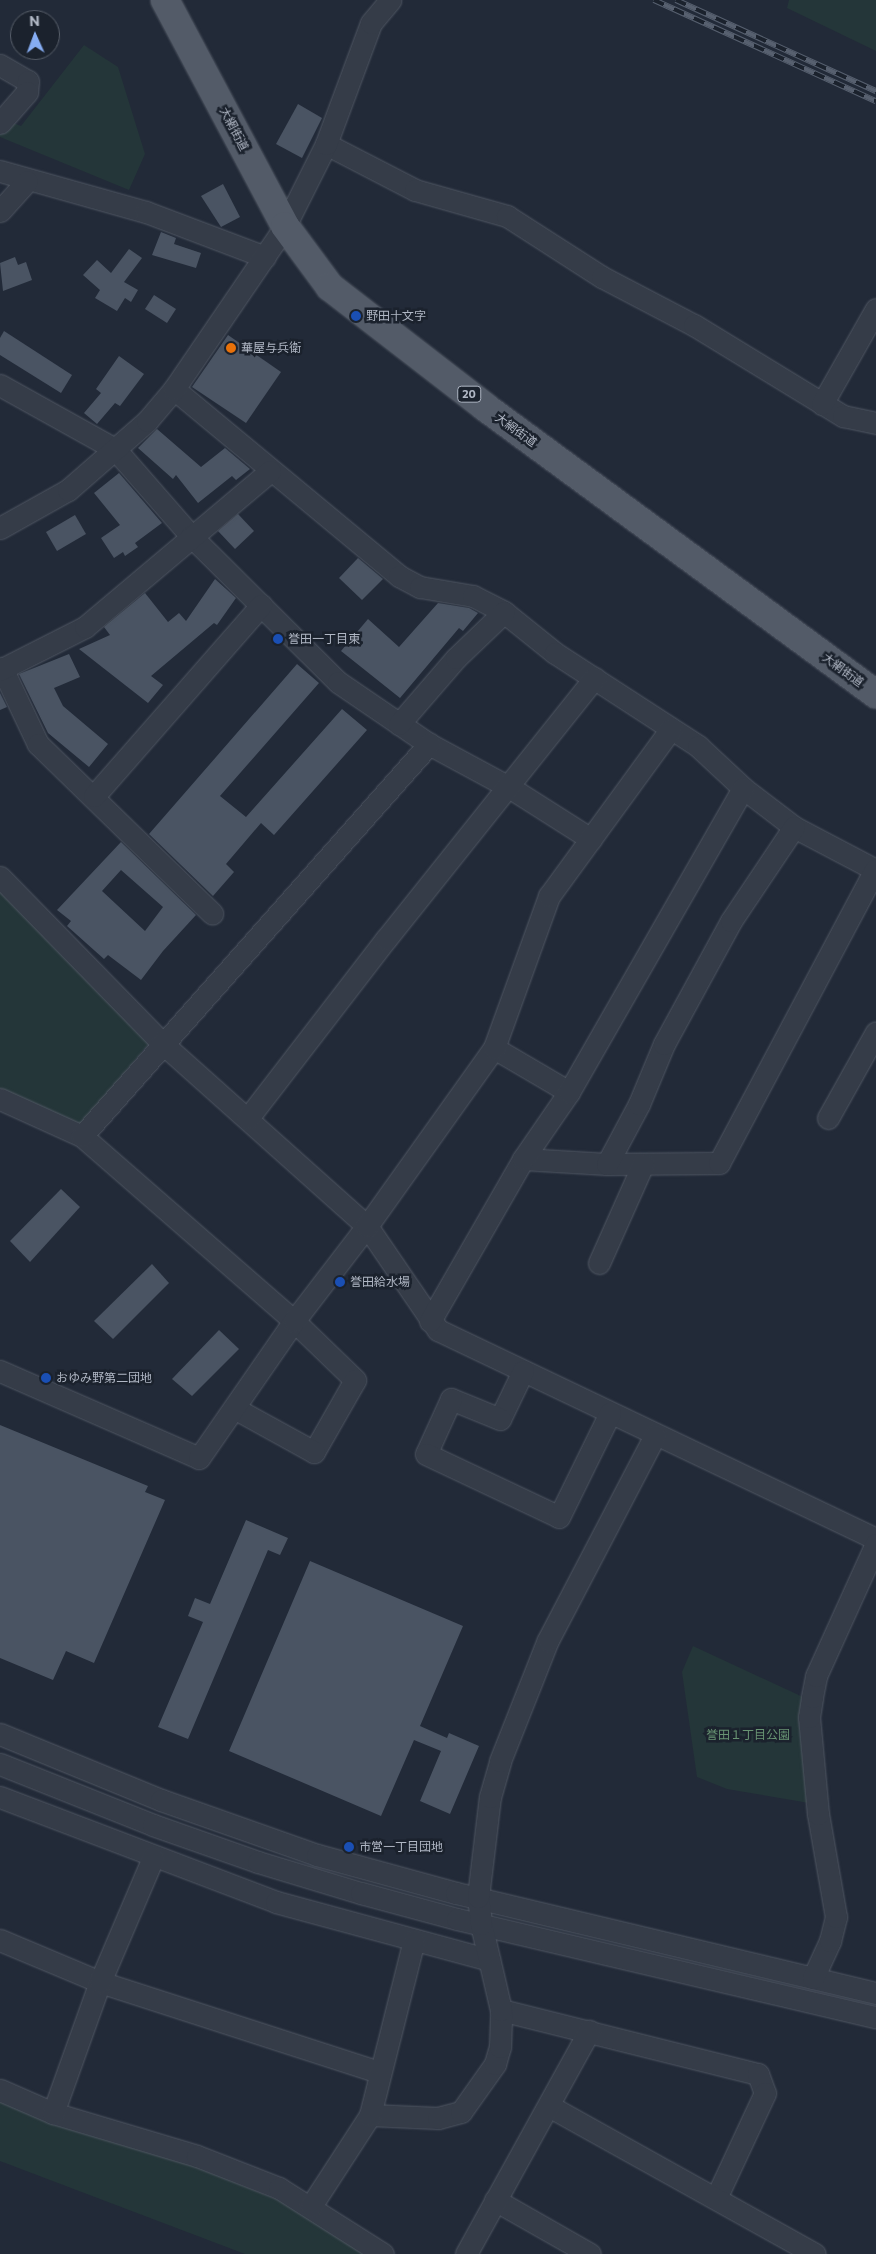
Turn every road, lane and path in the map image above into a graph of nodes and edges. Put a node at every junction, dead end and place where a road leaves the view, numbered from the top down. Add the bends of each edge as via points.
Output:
1 (165, 0) edge
2 (390, 0) edge
3 (0, 65) edge
4 (0, 123) edge
5 (326, 144) junction
6 (0, 170) edge
7 (27, 181) junction
8 (0, 211) edge
9 (285, 226) junction
10 (265, 257) junction
11 (876, 309) edge
12 (2, 388) edge
13 (174, 389) junction
14 (822, 404) junction
15 (876, 424) edge
16 (115, 449) junction
17 (270, 471) junction
18 (0, 528) edge
19 (191, 536) junction
20 (260, 605) junction
21 (504, 612) junction
22 (1, 669) edge
23 (594, 678) junction
24 (876, 694) edge
25 (398, 724) junction
26 (671, 730) junction
27 (429, 744) junction
28 (509, 787) junction
29 (743, 788) junction
30 (94, 796) junction
31 (794, 827) junction
32 (590, 839) junction
33 (875, 870) edge
34 (0, 877) edge
35 (212, 913) dead end
36 (876, 1032) edge
37 (162, 1043) junction
38 (494, 1048) junction
39 (569, 1092) junction
40 (0, 1099) edge
41 (248, 1118) junction
42 (828, 1118) dead end
43 (82, 1136) junction
44 (523, 1159) junction
45 (607, 1164) junction
46 (643, 1164) junction
47 (367, 1226) junction
48 (599, 1263) dead end
49 (294, 1321) junction
50 (430, 1322) junction
51 (0, 1371) edge
52 (523, 1371) junction
53 (234, 1408) junction
54 (610, 1413) junction
55 (655, 1435) junction
56 (876, 1539) edge
57 (876, 1544) edge
58 (0, 1734) edge
59 (0, 1764) edge
60 (0, 1798) edge
61 (153, 1858) junction
62 (478, 1897) junction
63 (481, 1924) junction
64 (0, 1940) edge
65 (414, 1940) junction
66 (489, 1960) junction
67 (813, 1978) junction
68 (100, 1982) junction
69 (876, 1993) edge
70 (501, 2010) junction
71 (876, 2016) edge
72 (589, 2031) junction
73 (379, 2072) junction
74 (0, 2090) edge
75 (549, 2106) junction
76 (53, 2112) junction
77 (370, 2115) junction
78 (716, 2198) junction
79 (495, 2200) junction
80 (311, 2206) junction
81 (383, 2254) edge
82 (466, 2254) edge
83 (590, 2254) edge
84 (815, 2254) edge

1 - 9 main road, 大網街道 / 20
2 - 5 street via 371,23
3 - 4 street via 28,81 28,92
5 - 9 street
5 - 14 street via 416,190 506,216 602,277 694,326
6 - 7 street
7 - 8 street
7 - 10 street via 146,212
9 - 10 street
9 - 24 main road, 大網街道 / 20 via 330,287 485,407
10 - 13 street
11 - 14 street
12 - 16 street
13 - 16 street via 147,421
13 - 17 street
14 - 15 street via 843,416
16 - 18 street via 68,490
16 - 19 street
17 - 19 street
17 - 21 street via 399,576 420,586 473,596
19 - 20 street
19 - 22 street via 85,627
20 - 25 street via 338,682
20 - 30 street
21 - 23 street via 555,653
21 - 25 street via 456,658
22 - 30 street via 38,744
23 - 26 street
23 - 28 street
25 - 27 street
26 - 29 street via 698,746
26 - 32 street
27 - 28 street
27 - 37 street
28 - 32 street
28 - 41 street
29 - 31 street
29 - 39 street
30 - 35 street
31 - 33 street
31 - 45 street via 726,930 664,1044 639,1104
32 - 38 street via 549,896
33 - 46 street via 719,1163
34 - 37 street
36 - 42 street
37 - 41 street
37 - 43 street
38 - 39 street
38 - 47 street
39 - 44 street
40 - 43 street
41 - 47 street
43 - 49 street
44 - 45 street
44 - 50 street
45 - 46 street
46 - 48 street
47 - 49 street
47 - 50 street
49 - 53 street
49 - 53 street via 354,1380 314,1452
50 - 52 street via 438,1330
51 - 53 street via 199,1458
52 - 54 street
52 - 54 street via 500,1419 451,1399 426,1454 559,1517
54 - 55 street
55 - 56 street
55 - 62 street via 548,1640 500,1761 490,1797
57 - 67 street via 816,1676 809,1717 818,1814 836,1917 830,1941
58 - 62 street via 161,1800 317,1855
59 - 63 street via 144,1822 258,1862
60 - 61 street
61 - 65 street via 276,1902
61 - 68 street
62 - 63 street
62 - 67 street
63 - 66 street
63 - 71 street
64 - 68 street
65 - 66 street
65 - 73 street
66 - 70 street
67 - 69 street
68 - 73 street
68 - 76 street
70 - 72 street
70 - 77 street via 500,2047 495,2064 461,2112 438,2118
72 - 75 street
72 - 78 street via 758,2074 765,2094
73 - 77 street
74 - 76 street
75 - 78 street
75 - 79 street
76 - 80 street via 197,2156 279,2188
77 - 80 street
78 - 84 street
79 - 82 street
79 - 83 street
80 - 81 street

